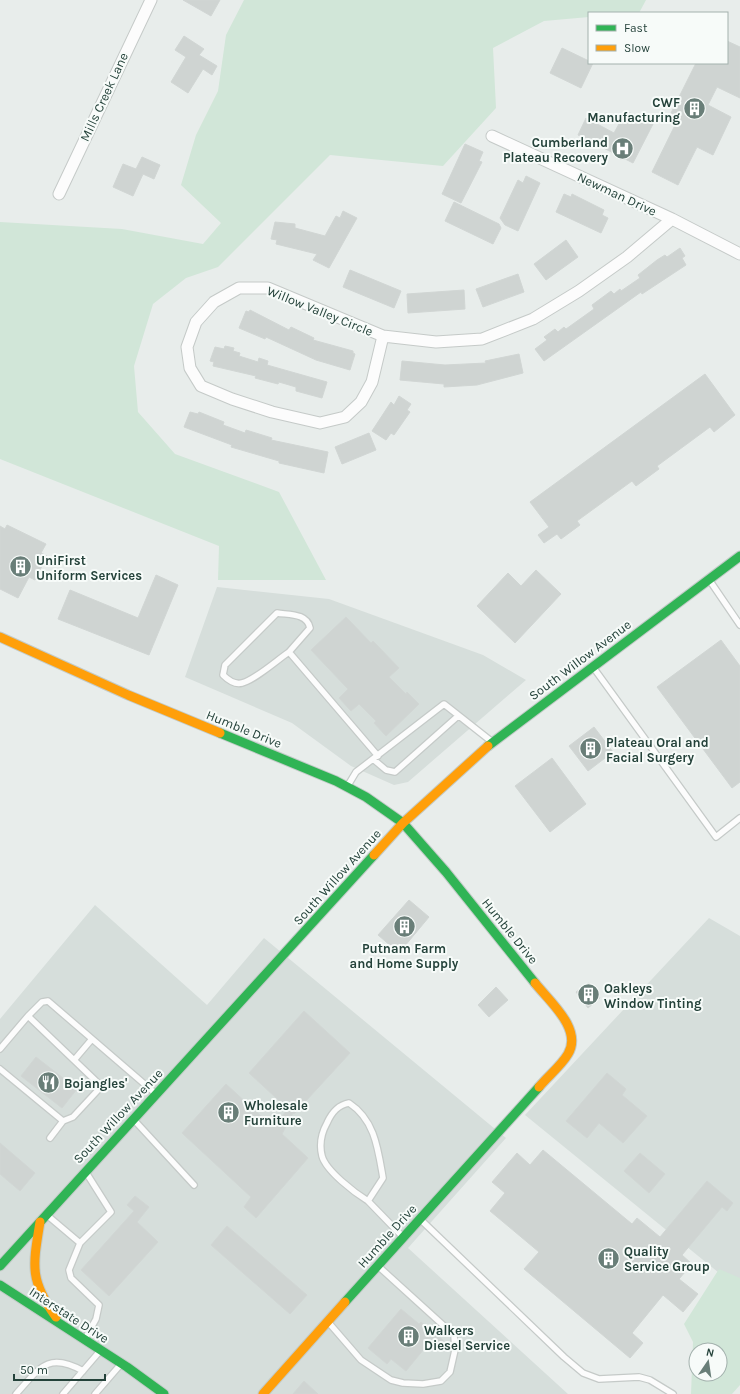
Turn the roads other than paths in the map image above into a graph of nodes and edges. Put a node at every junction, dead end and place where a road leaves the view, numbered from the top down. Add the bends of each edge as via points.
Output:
1 (151, 0) edge
2 (492, 136) dead end
3 (58, 194) dead end
4 (672, 219) junction
5 (740, 254) edge
6 (383, 336) junction
7 (740, 556) edge
8 (709, 580) junction
9 (740, 625) edge
10 (0, 637) edge
11 (289, 652) junction
12 (593, 667) junction
13 (458, 716) junction
14 (492, 742) junction
15 (375, 757) junction
16 (347, 787) junction
17 (740, 818) edge
18 (403, 823) junction
19 (28, 1016) junction
20 (92, 1039) junction
21 (0, 1049) edge
22 (75, 1059) junction
23 (0, 1069) edge
24 (156, 1094) junction
25 (133, 1119) junction
26 (63, 1121) junction
27 (50, 1138) dead end
28 (85, 1171) junction
29 (194, 1185) dead end
30 (368, 1201) junction
31 (46, 1214) junction
32 (420, 1219) junction
33 (40, 1222) junction
34 (404, 1237) junction
35 (80, 1243) junction
36 (0, 1266) edge
37 (378, 1266) junction
38 (0, 1285) edge
39 (328, 1322) junction
40 (65, 1327) junction
41 (85, 1340) junction
42 (100, 1350) junction
43 (121, 1364) junction
44 (82, 1371) junction
45 (16, 1394) edge
46 (63, 1394) edge
47 (95, 1394) edge
48 (164, 1394) edge
49 (263, 1394) edge
50 (673, 1394) edge

1 - 3 street, Mills Creek Lane
2 - 4 street, Newman Drive
4 - 5 street, Newman Drive
4 - 6 street, Willow Valley Circle via 627,257 534,319 482,339 436,342
6 - 6 street, Willow Valley Circle via 268,288 239,288 214,302 196,322 187,346 190,368 201,386 232,399 320,423 345,417 361,402 372,382
7 - 8 main road, South Willow Avenue
8 - 9 lane
8 - 12 main road, South Willow Avenue
10 - 16 main road, Humble Drive via 128,695
11 - 11 lane via 310,628 309,622 303,617 277,613 225,665 223,674 229,681 241,683
11 - 15 lane
12 - 14 main road, South Willow Avenue
12 - 17 lane via 716,837
13 - 14 lane
13 - 15 lane via 444,704
13 - 15 lane via 395,772 386,770
14 - 18 main road, South Willow Avenue
15 - 16 lane via 356,772
16 - 18 main road, Humble Drive
18 - 24 main road, South Willow Avenue
18 - 32 main road, Humble Drive via 446,872 567,1023 572,1041 568,1054
19 - 20 lane via 42,1002 48,1001
19 - 21 lane
19 - 22 lane
20 - 22 lane
20 - 24 lane
22 - 26 lane via 96,1079 99,1089 73,1117
23 - 26 lane
24 - 25 main road, South Willow Avenue
25 - 28 main road, South Willow Avenue
25 - 29 lane
26 - 27 lane
28 - 31 main road, South Willow Avenue
28 - 35 lane via 111,1212
30 - 30 lane via 383,1178 377,1140 361,1111 349,1103 340,1105 329,1117 321,1134 322,1156 344,1184
30 - 34 lane
31 - 33 main road, South Willow Avenue
31 - 35 lane
32 - 34 main road, Humble Drive
32 - 50 lane via 583,1373 599,1380 639,1377 650,1380
33 - 36 main road, South Willow Avenue
33 - 40 main road via 33,1277 41,1298
34 - 37 main road, Humble Drive
35 - 41 lane via 69,1270 71,1278 99,1304 96,1318
37 - 39 main road, Humble Drive
37 - 39 lane via 454,1335 455,1350 450,1372 441,1381 423,1384 391,1380 361,1360
38 - 40 main road, Interstate Drive
39 - 49 main road, Humble Drive
40 - 41 main road, Interstate Drive
41 - 42 main road, Interstate Drive
42 - 43 main road, Interstate Drive
42 - 44 lane
43 - 47 lane
43 - 48 main road, Interstate Drive
44 - 45 lane via 62,1362 47,1364
44 - 46 lane

